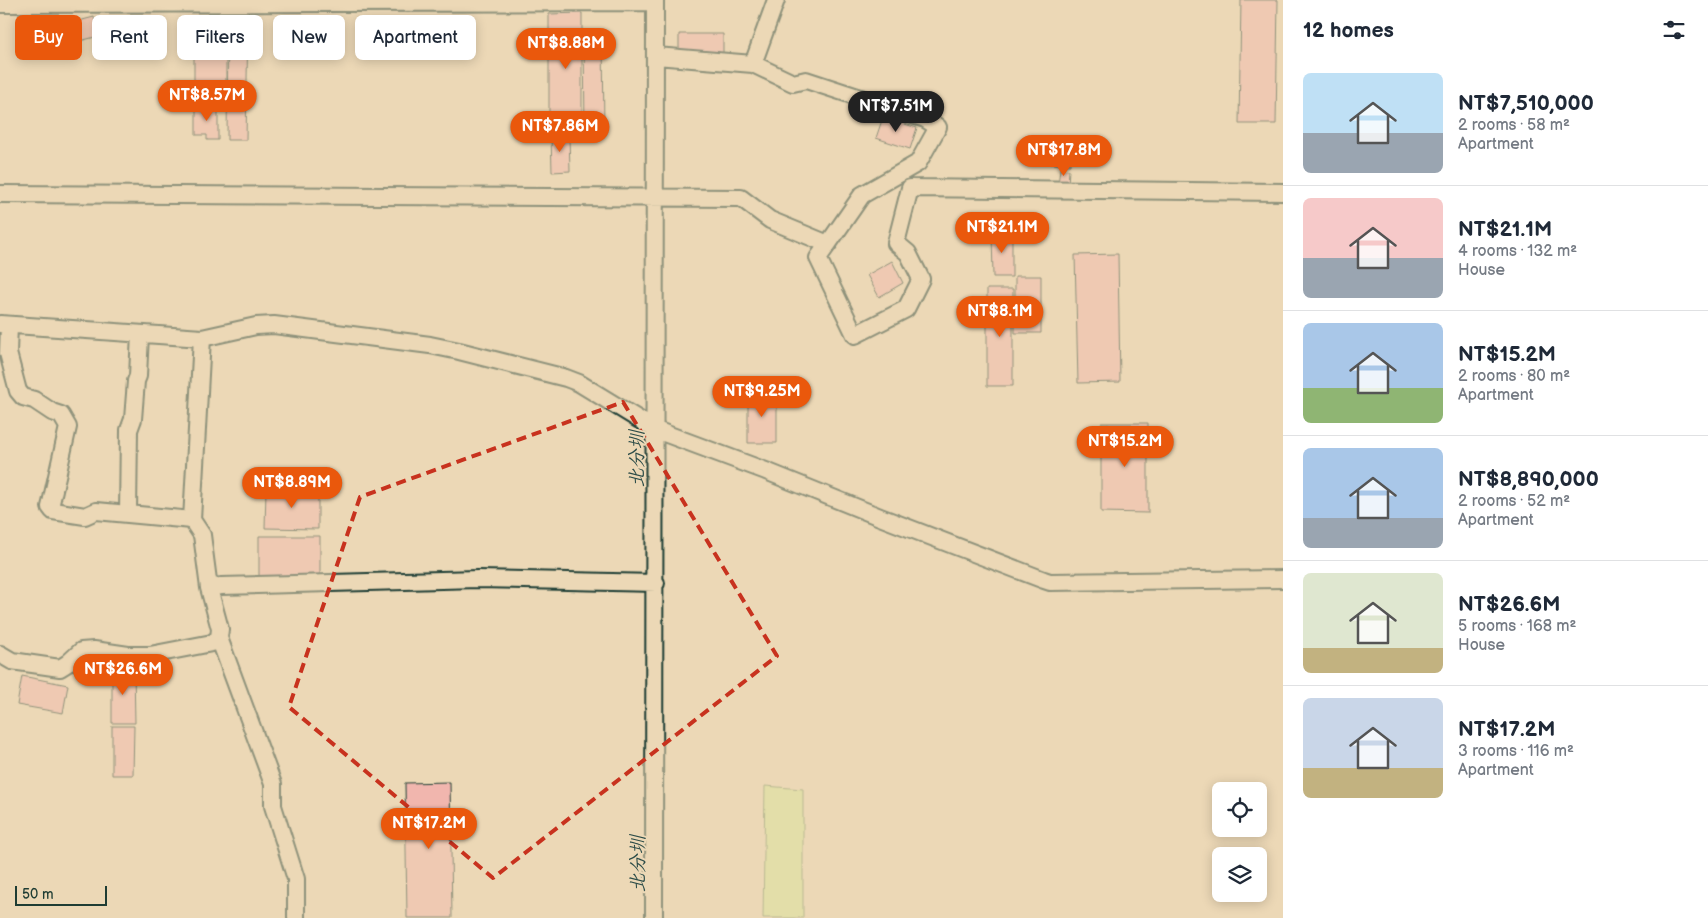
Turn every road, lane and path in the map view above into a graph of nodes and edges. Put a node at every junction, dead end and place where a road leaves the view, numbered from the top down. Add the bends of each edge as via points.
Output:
1 (776, 0) edge
2 (651, 1) edge
3 (0, 4) edge
4 (656, 56) junction
5 (753, 64) junction
6 (918, 164) junction
7 (910, 188) junction
8 (1283, 192) edge
9 (0, 194) edge
10 (649, 197) junction
11 (828, 244) junction
12 (5, 324) edge
13 (140, 334) junction
14 (202, 338) junction
15 (656, 430) junction
16 (128, 514) junction
17 (192, 520) junction
18 (1283, 580) edge
19 (649, 583) junction
20 (209, 588) junction
21 (218, 638) junction
22 (0, 654) edge
23 (296, 918) edge
24 (654, 918) edge

1 - 5 street
2 - 3 street
2 - 4 street
4 - 5 street
4 - 10 street
5 - 6 street via 793,83 806,80 938,126
6 - 7 street
6 - 11 street via 862,196
7 - 8 street
7 - 11 street via 896,243 908,253 921,279 906,309 855,335 818,258
9 - 10 street
10 - 11 street via 741,198 770,220
10 - 15 street
12 - 13 street
12 - 16 street via 8,353 18,391 61,415 68,427 50,507 53,511 85,516 96,511
13 - 14 street
13 - 16 street via 133,419 129,430
14 - 15 street via 274,325 459,350 579,383
14 - 17 street
15 - 18 street via 1044,580
15 - 19 street
16 - 17 street
17 - 20 street via 202,535
19 - 20 street via 478,579
19 - 24 street
20 - 21 street via 220,629
21 - 22 street via 150,655 81,651 60,668 12,661
21 - 23 street via 273,784 273,806 296,879

